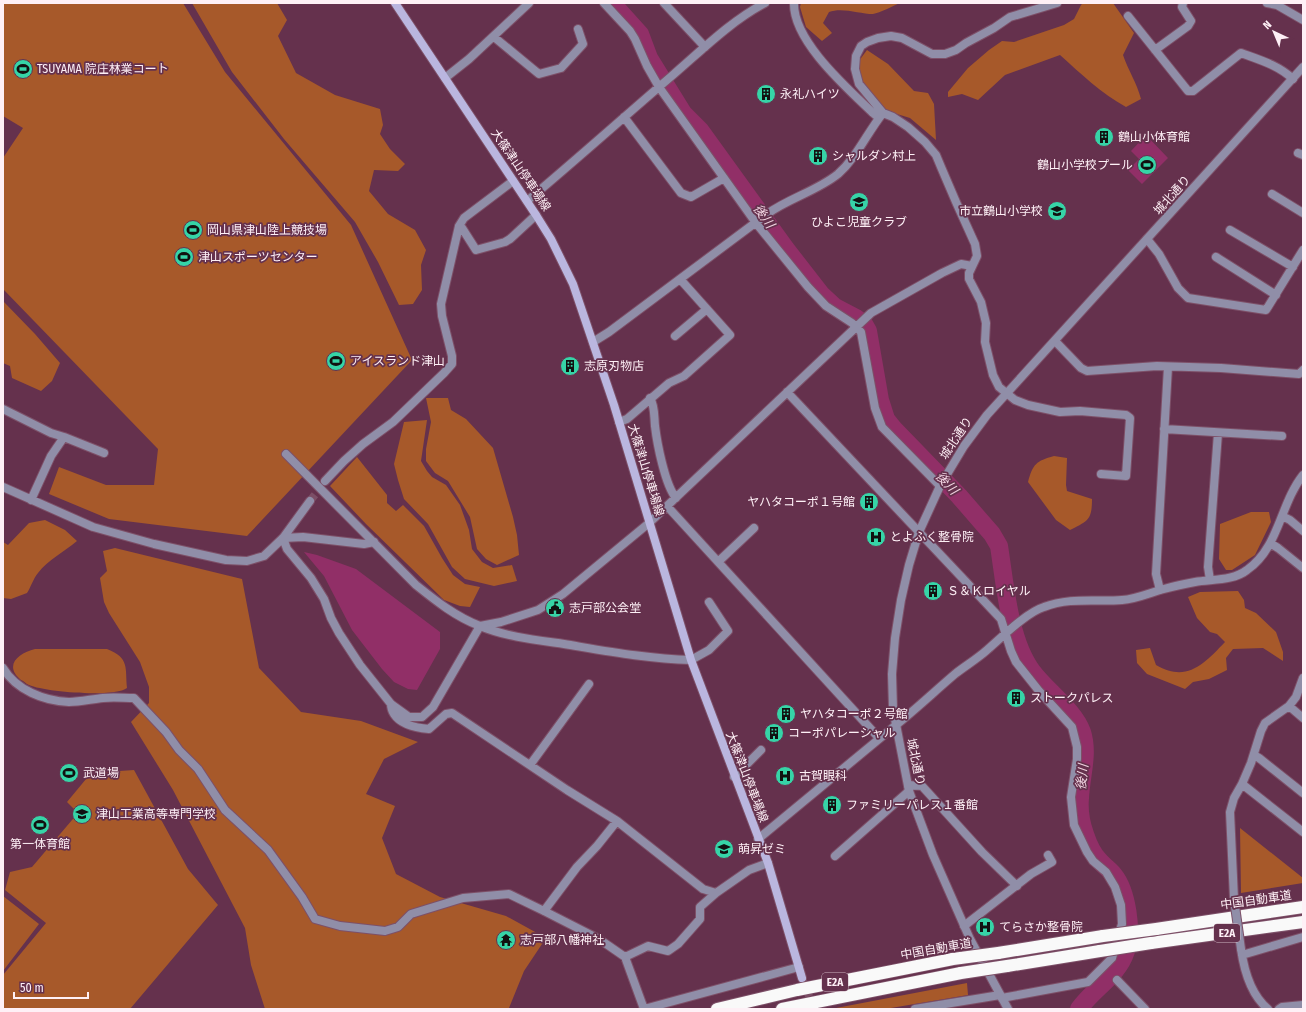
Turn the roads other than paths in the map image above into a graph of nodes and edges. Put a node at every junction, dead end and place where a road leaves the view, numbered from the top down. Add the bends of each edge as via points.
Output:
1 (395, 3) edge
2 (529, 3) edge
3 (604, 3) edge
4 (664, 3) edge
5 (765, 3) edge
6 (794, 3) edge
7 (1057, 3) edge
8 (1183, 3) edge
9 (1268, 3) edge
10 (1128, 16) dead end
11 (1303, 20) edge
12 (578, 29) dead end
13 (494, 37) junction
14 (705, 47) junction
15 (1155, 50) junction
16 (1303, 67) edge
17 (445, 78) junction
18 (1293, 79) junction
19 (660, 86) junction
20 (881, 115) junction
21 (624, 118) junction
22 (724, 178) junction
23 (514, 181) junction
24 (1272, 194) dead end
25 (527, 201) junction
26 (1303, 213) edge
27 (536, 215) junction
28 (758, 221) junction
29 (459, 226) junction
30 (1230, 230) dead end
31 (1148, 239) junction
32 (1303, 250) edge
33 (1216, 257) dead end
34 (972, 266) junction
35 (1292, 267) junction
36 (680, 279) junction
37 (1276, 295) junction
38 (707, 309) junction
39 (860, 323) junction
40 (675, 336) dead end
41 (1055, 341) junction
42 (593, 342) junction
43 (1168, 367) junction
44 (1303, 370) edge
45 (787, 392) junction
46 (1006, 394) junction
47 (650, 398) junction
48 (3, 409) edge
49 (618, 422) junction
50 (1164, 429) junction
51 (1218, 433) junction
52 (1282, 436) dead end
53 (64, 437) junction
54 (104, 453) dead end
55 (286, 454) dead end
56 (1101, 474) dead end
57 (1303, 475) edge
58 (325, 481) tunnel mouth
59 (940, 486) junction
60 (3, 487) edge
61 (676, 498) junction
62 (31, 500) junction
63 (310, 501) tunnel mouth
64 (667, 506) junction
65 (1282, 516) junction
66 (649, 523) junction
67 (754, 528) dead end
68 (1303, 531) edge
69 (919, 532) junction
70 (283, 538) junction
71 (374, 542) junction
72 (1270, 543) junction
73 (719, 561) junction
74 (1303, 568) edge
75 (1210, 580) junction
76 (1160, 590) junction
77 (709, 602) dead end
78 (480, 626) junction
79 (1007, 633) junction
80 (691, 660) junction
81 (3, 668) edge
82 (1303, 680) edge
83 (589, 684) dead end
84 (391, 704) junction
85 (1289, 706) junction
86 (1303, 718) edge
87 (896, 725) junction
88 (879, 738) junction
89 (761, 750) dead end
90 (1254, 755) junction
91 (530, 765) junction
92 (734, 776) junction
93 (1242, 784) junction
94 (908, 788) junction
95 (1303, 794) edge
96 (617, 821) junction
97 (1303, 832) edge
98 (758, 839) junction
99 (1048, 855) dead end
100 (835, 856) dead end
101 (768, 863) junction
102 (1017, 886) junction
103 (716, 892) junction
104 (1303, 907) edge
105 (544, 911) junction
106 (1303, 922) edge
107 (964, 926) junction
108 (1303, 937) edge
109 (1241, 952) junction
110 (625, 957) junction
111 (799, 967) junction
112 (802, 978) tunnel mouth
113 (1118, 980) dead end
114 (1001, 997) junction
115 (1303, 1005) edge
116 (718, 1009) edge
117 (782, 1009) edge
118 (914, 1009) edge
119 (1008, 1009) edge
120 (1145, 1009) edge
121 (1268, 1009) edge
122 (1279, 1009) edge

1 - 17 main road, 大篠津山停車場線
2 - 13 street
3 - 19 street via 630,31
4 - 14 street
5 - 14 street via 754,8
6 - 20 street via 798,23 810,46 864,104
7 - 20 street via 1010,17 945,54 932,54 902,38 891,36 867,42 861,46 856,56 855,69 859,84
8 - 15 street via 1182,7 1191,21 1188,26
9 - 11 street via 1277,5
10 - 15 street
12 - 13 street via 583,44 561,68 539,74
13 - 17 street
14 - 19 street
15 - 18 street via 1188,91 1192,91 1241,53 1273,64
16 - 18 street, 城北通り
17 - 23 main road, 大篠津山停車場線
18 - 31 street, 城北通り
19 - 21 street
19 - 22 street
20 - 28 street via 859,149 837,174
20 - 34 street via 893,117 908,127 936,155 975,244 977,256
21 - 22 street via 681,193 691,197
21 - 25 street
22 - 28 street
23 - 25 main road, 大篠津山停車場線
23 - 29 street via 464,218
24 - 26 street
25 - 27 main road, 大篠津山停車場線
27 - 29 street via 510,239 476,250
27 - 42 main road, 大篠津山停車場線 via 552,239 573,284
28 - 36 street
28 - 39 street via 808,287 826,306
29 - 58 street via 441,304 452,364 393,422 358,448
30 - 35 street
31 - 37 street via 1178,288 1188,298 1266,310
31 - 41 street, 城北通り
32 - 35 street
33 - 37 street
34 - 39 street via 961,264 942,273 871,313
34 - 46 street via 969,280 980,302 986,323 985,342 993,375
35 - 37 street
36 - 38 street
36 - 42 street
38 - 40 street
38 - 47 street via 730,335 684,376 669,383
39 - 45 street
39 - 59 street via 875,408 882,427
41 - 43 street via 1087,371
41 - 46 street, 城北通り
42 - 49 main road, 大篠津山停車場線
43 - 44 street via 1299,374
43 - 50 street
45 - 61 street
45 - 69 street
46 - 56 street via 1028,405 1060,412 1080,411 1126,415 1130,418 1126,476
46 - 59 street, 城北通り via 964,446
47 - 49 street via 627,419
47 - 61 street via 653,403 660,455 671,492
48 - 53 street
49 - 66 main road, 大篠津山停車場線
50 - 51 street
50 - 76 street via 1156,574
51 - 52 street
51 - 75 street via 1208,567
53 - 54 street
53 - 62 street via 51,456
55 - 71 street
57 - 65 street
59 - 69 street, 城北通り
60 - 62 street
61 - 64 street
62 - 70 street via 93,527 226,560 247,561 264,556
63 - 70 street
64 - 66 street
64 - 73 street
65 - 68 street
65 - 72 street
66 - 78 street via 591,572 538,610
66 - 80 main road, 大篠津山停車場線
67 - 73 street
69 - 79 street via 1001,619
69 - 87 street, 城北通り via 901,600 895,638 892,674
70 - 71 street via 303,537 364,544
70 - 84 street via 287,549 311,578 324,599 339,633
71 - 78 street via 436,602
72 - 74 street
72 - 75 street via 1259,560 1240,575
73 - 88 street
75 - 76 street
76 - 79 street via 1122,600 1073,600 1056,603 1032,613
77 - 80 street via 728,631 709,650
78 - 80 street via 510,636 669,660
78 - 84 street via 433,707 422,717 409,717
79 - 87 street
79 - 114 street via 1011,651 1019,667 1072,727 1077,747 1071,797 1074,825 1087,852 1106,872 1115,887 1121,905 1122,924 1112,958 1088,982
80 - 92 main road, 大篠津山停車場線
81 - 105 street via 8,676 30,693 46,698 70,702 134,698 198,769 225,810 268,850 315,919 340,926 385,931 398,927 411,914 463,898 503,894 509,894
82 - 85 street
83 - 91 street
84 - 91 street via 394,714 415,728 429,729 446,714 452,713
85 - 86 street
85 - 90 street via 1265,723
87 - 88 street
87 - 94 street, 城北通り
88 - 98 street
89 - 92 street
90 - 93 street
90 - 95 street
91 - 96 street
92 - 98 main road, 大篠津山停車場線
93 - 97 street
93 - 109 street, bridge via 1230,812 1234,899
94 - 100 street
94 - 102 street via 922,786
94 - 107 street, 城北通り via 933,855
96 - 103 street via 703,889
96 - 105 street via 577,867
98 - 101 main road, 大篠津山停車場線
99 - 102 street via 1052,862
101 - 103 street via 749,870
101 - 111 main road, 大篠津山停車場線
102 - 107 street
103 - 110 street via 700,907 700,919 678,944 668,951 648,946
104 - 116 highway, 中国自動車道 / E2A, bridge via 953,960 804,989
105 - 110 street via 599,939
106 - 117 highway, E2A, bridge via 961,973
107 - 114 street, 城北通り
108 - 109 street
109 - 121 street via 1253,991
110 - 111 street via 644,1009
111 - 112 main road, 大篠津山停車場線
113 - 120 street
114 - 118 street
114 - 119 street, 城北通り
115 - 122 street

